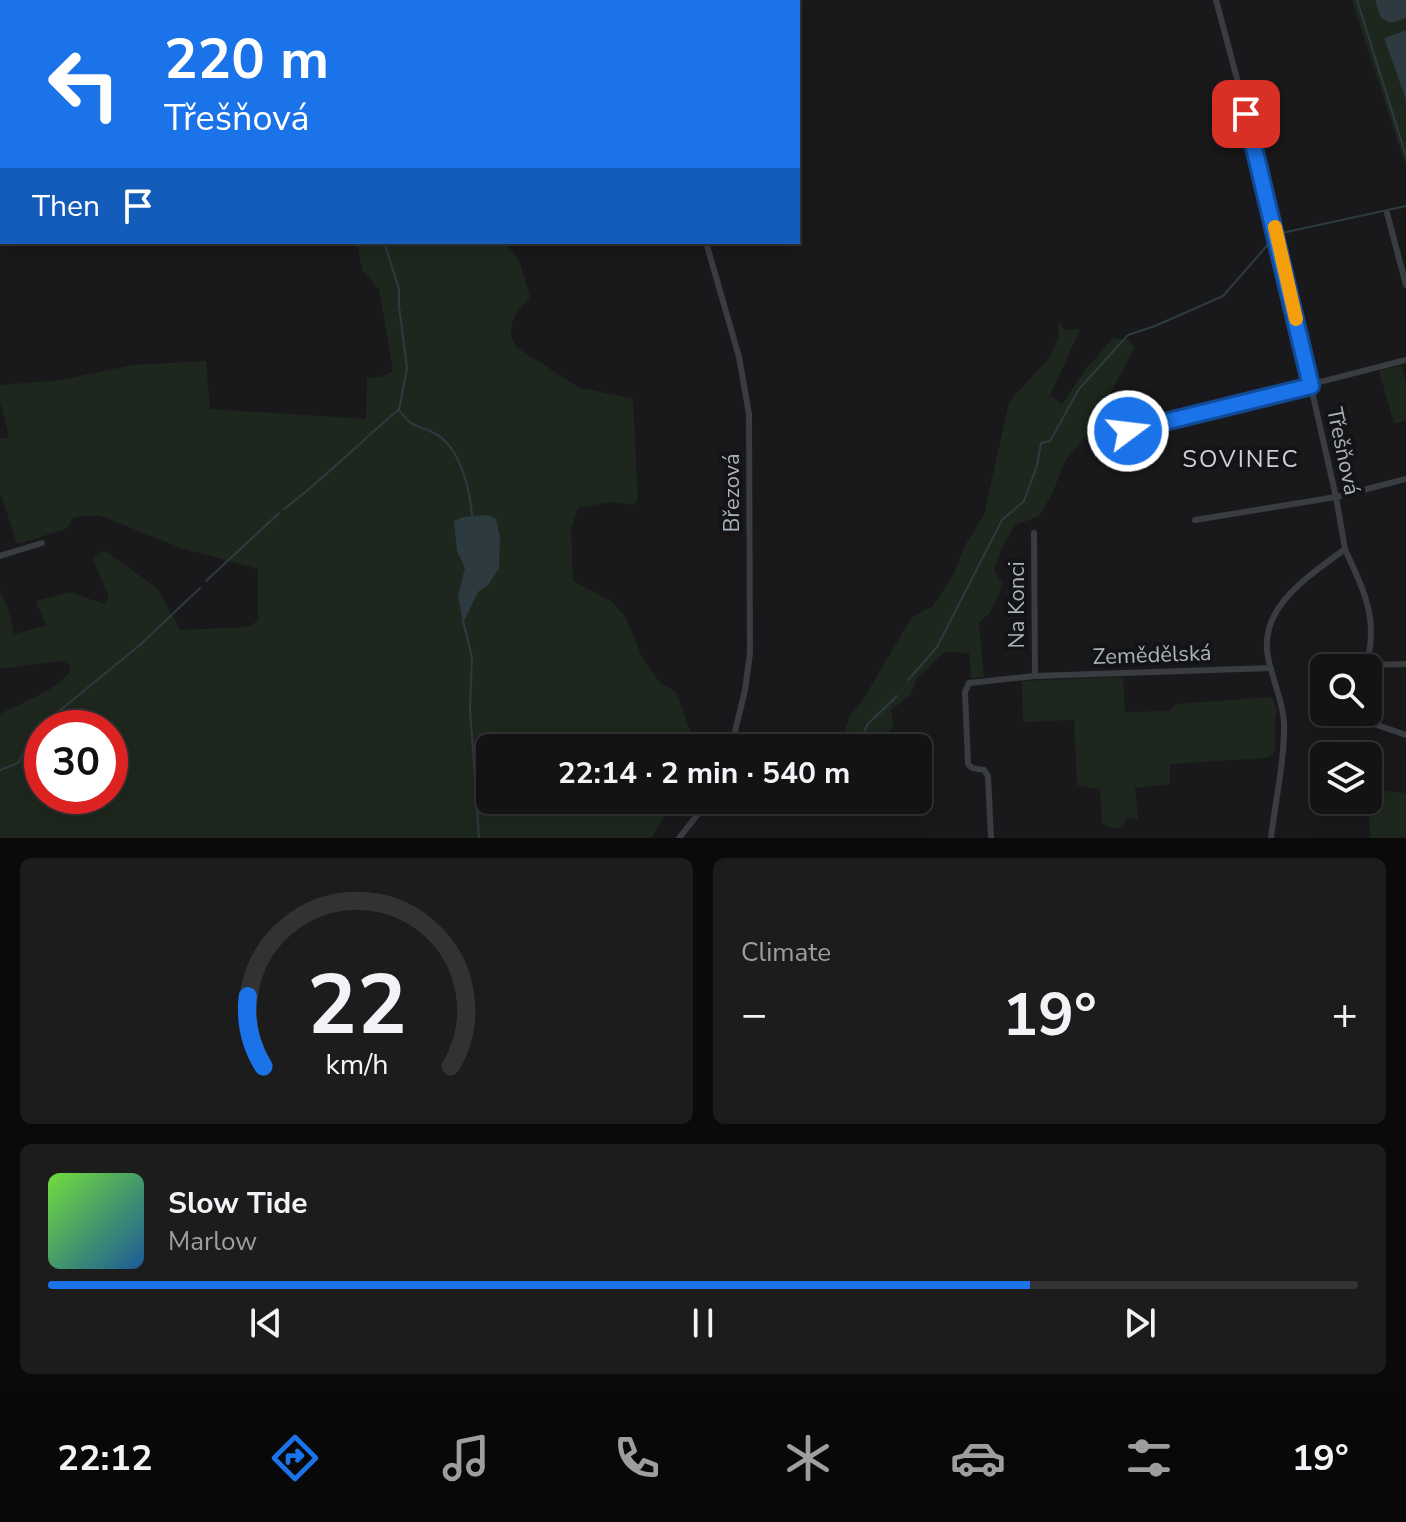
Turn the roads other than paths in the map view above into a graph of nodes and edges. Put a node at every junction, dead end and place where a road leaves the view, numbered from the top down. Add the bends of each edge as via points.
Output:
1 (1216, 0) edge
2 (1387, 213) dead end
3 (707, 244) edge
4 (1406, 285) edge
5 (1406, 360) edge
6 (1311, 386) junction
7 (1128, 431) dead end
8 (1406, 479) edge
9 (1336, 497) junction
10 (1195, 520) dead end
11 (1034, 533) dead end
12 (42, 543) dead end
13 (1345, 549) junction
14 (0, 556) edge
15 (1369, 654) edge
16 (1406, 664) edge
17 (1382, 666) edge
18 (1271, 668) junction
19 (1035, 676) junction
20 (1380, 726) edge
21 (734, 734) edge
22 (1406, 735) edge
23 (698, 814) edge
24 (679, 838) edge
25 (991, 838) edge
26 (1271, 838) edge

1 - 6 street, Třešňová
2 - 4 street
3 - 21 street, Březová via 739,357 749,414 750,653
5 - 6 street
6 - 7 street
6 - 9 street, Třešňová
8 - 9 street
9 - 10 street
9 - 13 street, Třešňová
11 - 19 street, Na Konci
12 - 14 street
13 - 15 street, Třešňová via 1372,618
13 - 18 street via 1296,586 1279,608 1267,648
16 - 17 street
18 - 19 street, Zemědělská
18 - 26 street via 1284,722
19 - 25 street, Zemědělská via 975,681 965,687 968,764 988,776
20 - 22 street
23 - 24 street

